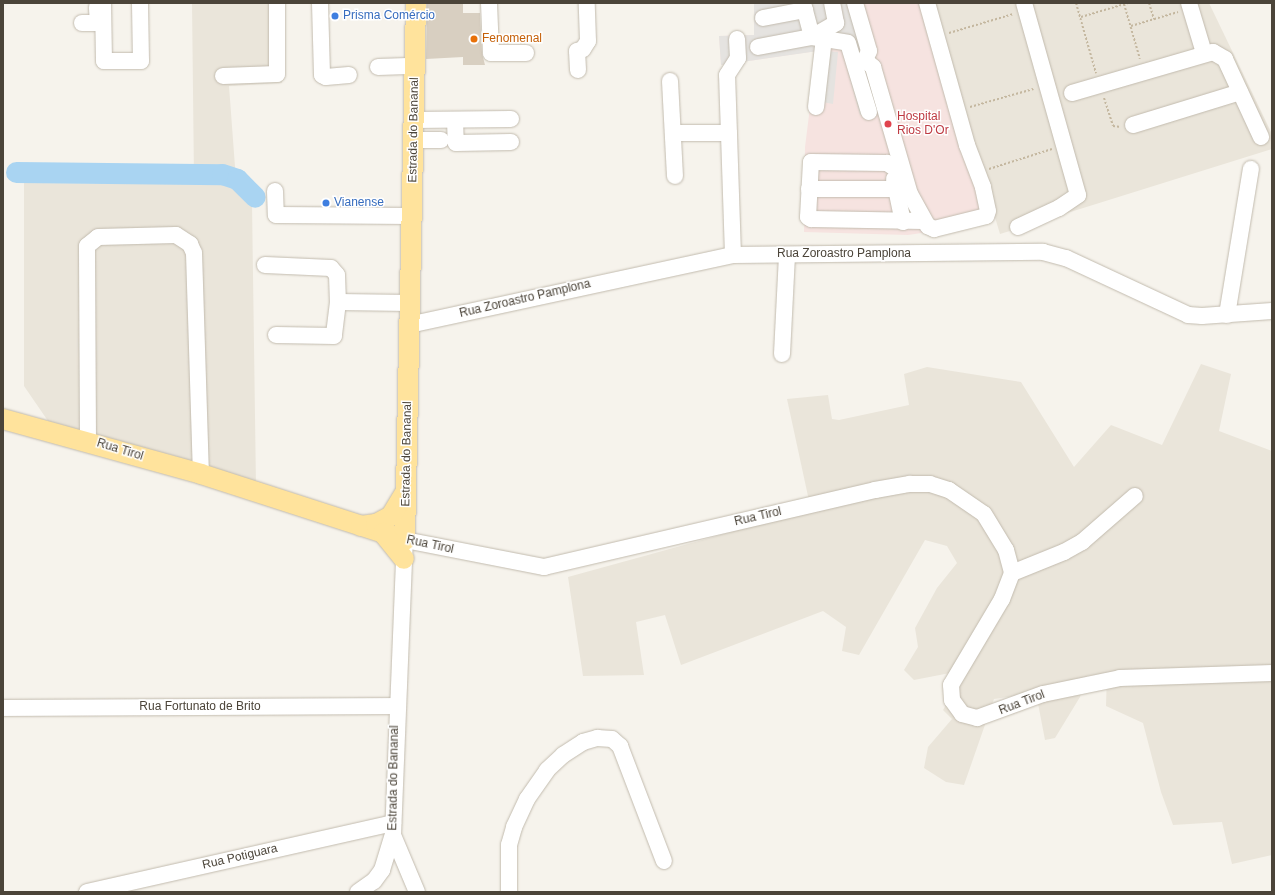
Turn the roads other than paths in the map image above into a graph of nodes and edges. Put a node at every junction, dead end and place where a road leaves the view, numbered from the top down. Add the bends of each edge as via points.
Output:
1 (97, 3) edge
2 (104, 3) edge
3 (140, 3) edge
4 (277, 3) edge
5 (320, 3) edge
6 (416, 3) edge
7 (489, 3) edge
8 (587, 3) edge
9 (832, 3) edge
10 (838, 3) edge
11 (855, 3) edge
12 (927, 3) edge
13 (1025, 6) edge
14 (1190, 6) edge
15 (804, 7) edge
16 (763, 18) dead end
17 (82, 23) dead end
18 (818, 37) junction
19 (737, 39) dead end
20 (848, 43) junction
21 (758, 47) dead end
22 (526, 52) dead end
23 (1204, 52) junction
24 (860, 62) junction
25 (415, 66) junction
26 (378, 67) dead end
27 (578, 70) dead end
28 (349, 75) dead end
29 (223, 76) dead end
30 (670, 81) dead end
31 (1240, 92) junction
32 (1072, 93) dead end
33 (816, 107) dead end
34 (869, 112) dead end
35 (511, 119) dead end
36 (414, 120) junction
37 (456, 120) junction
38 (1133, 125) dead end
39 (729, 133) junction
40 (673, 134) junction
41 (1261, 137) dead end
42 (413, 140) junction
43 (442, 140) dead end
44 (511, 142) dead end
45 (890, 164) junction
46 (1251, 169) dead end
47 (675, 176) dead end
48 (809, 189) junction
49 (896, 189) junction
50 (275, 191) dead end
51 (920, 214) junction
52 (412, 216) junction
53 (903, 222) junction
54 (1018, 228) dead end
55 (734, 255) junction
56 (787, 255) junction
57 (265, 265) dead end
58 (338, 302) junction
59 (410, 304) junction
60 (1272, 311) edge
61 (1227, 315) junction
62 (410, 325) junction
63 (276, 335) dead end
64 (782, 354) dead end
65 (3, 419) edge
66 (88, 441) junction
67 (201, 474) junction
68 (406, 489) junction
69 (1135, 496) dead end
70 (361, 526) junction
71 (404, 549) junction
72 (1012, 574) junction
73 (1272, 673) edge
74 (396, 706) junction
75 (3, 708) edge
76 (393, 829) junction
77 (664, 861) dead end
78 (87, 892) edge
79 (358, 892) edge
80 (417, 892) edge
81 (509, 892) edge

1 - 17 street via 98,23
2 - 3 street via 104,61 126,61 141,60
4 - 29 street via 277,74
5 - 28 street via 322,75
6 - 25 main road, Estrada do Bananal
7 - 22 street via 491,53
8 - 27 street via 588,41 583,49 577,51
9 - 18 street via 836,23
10 - 20 street
11 - 24 street via 870,51
12 - 51 street via 988,211 986,216 934,229 928,226
13 - 54 street via 1078,195 1059,208
14 - 23 street
15 - 16 street
15 - 18 street
18 - 20 street
18 - 21 street
18 - 33 street
19 - 39 street via 738,58 728,75
20 - 24 street
23 - 31 street via 1213,52 1225,59
23 - 32 street
24 - 34 street
24 - 51 street via 873,67 910,194
25 - 26 street
25 - 36 main road, Estrada do Bananal
30 - 40 street
31 - 38 street
31 - 41 street
35 - 37 street
36 - 37 street
36 - 42 main road, Estrada do Bananal
37 - 44 street via 456,143
39 - 40 street
39 - 55 street
40 - 47 street
42 - 43 street
42 - 52 main road, Estrada do Bananal
45 - 48 street via 811,162
45 - 49 street
45 - 51 street via 898,173 908,206
46 - 61 street
48 - 49 street
48 - 53 street via 808,217 811,219
49 - 53 street
50 - 52 street via 276,215
51 - 53 street
52 - 59 main road, Estrada do Bananal
55 - 56 street, Rua Zoroastro Pamplona
55 - 62 street, Rua Zoroastro Pamplona
56 - 61 street, Rua Zoroastro Pamplona via 1043,252 1066,258 1188,315
56 - 64 street
57 - 58 street via 334,269 337,275
58 - 59 street
58 - 63 street via 334,336
59 - 62 main road, Estrada do Bananal
60 - 61 street, Rua Zoroastro Pamplona
62 - 68 main road, Estrada do Bananal
65 - 66 main road, Rua Tirol
66 - 67 main road, Rua Tirol
66 - 67 street via 87,246 98,236 176,236 190,244 194,253
67 - 70 main road, Rua Tirol
68 - 70 main road via 391,516 376,524
68 - 71 main road, Estrada do Bananal
69 - 72 street via 1082,542
70 - 71 main road, Rua Tirol via 383,533
71 - 72 street, Rua Tirol via 544,567 875,490 910,484 930,484 949,490 984,514 1006,550
71 - 74 street, Estrada do Bananal
72 - 73 street, Rua Tirol via 1002,599 951,685 952,700 962,714 977,718 1043,694 1120,678
74 - 75 street, Rua Fortunato de Brito
74 - 76 street, Estrada do Bananal
76 - 78 street, Rua Potiguara
76 - 79 street, Estrada do Bananal via 382,870 374,881
76 - 80 street
77 - 81 street via 620,746 612,739 597,738 583,742 563,755 547,770 527,799 514,827 510,845

